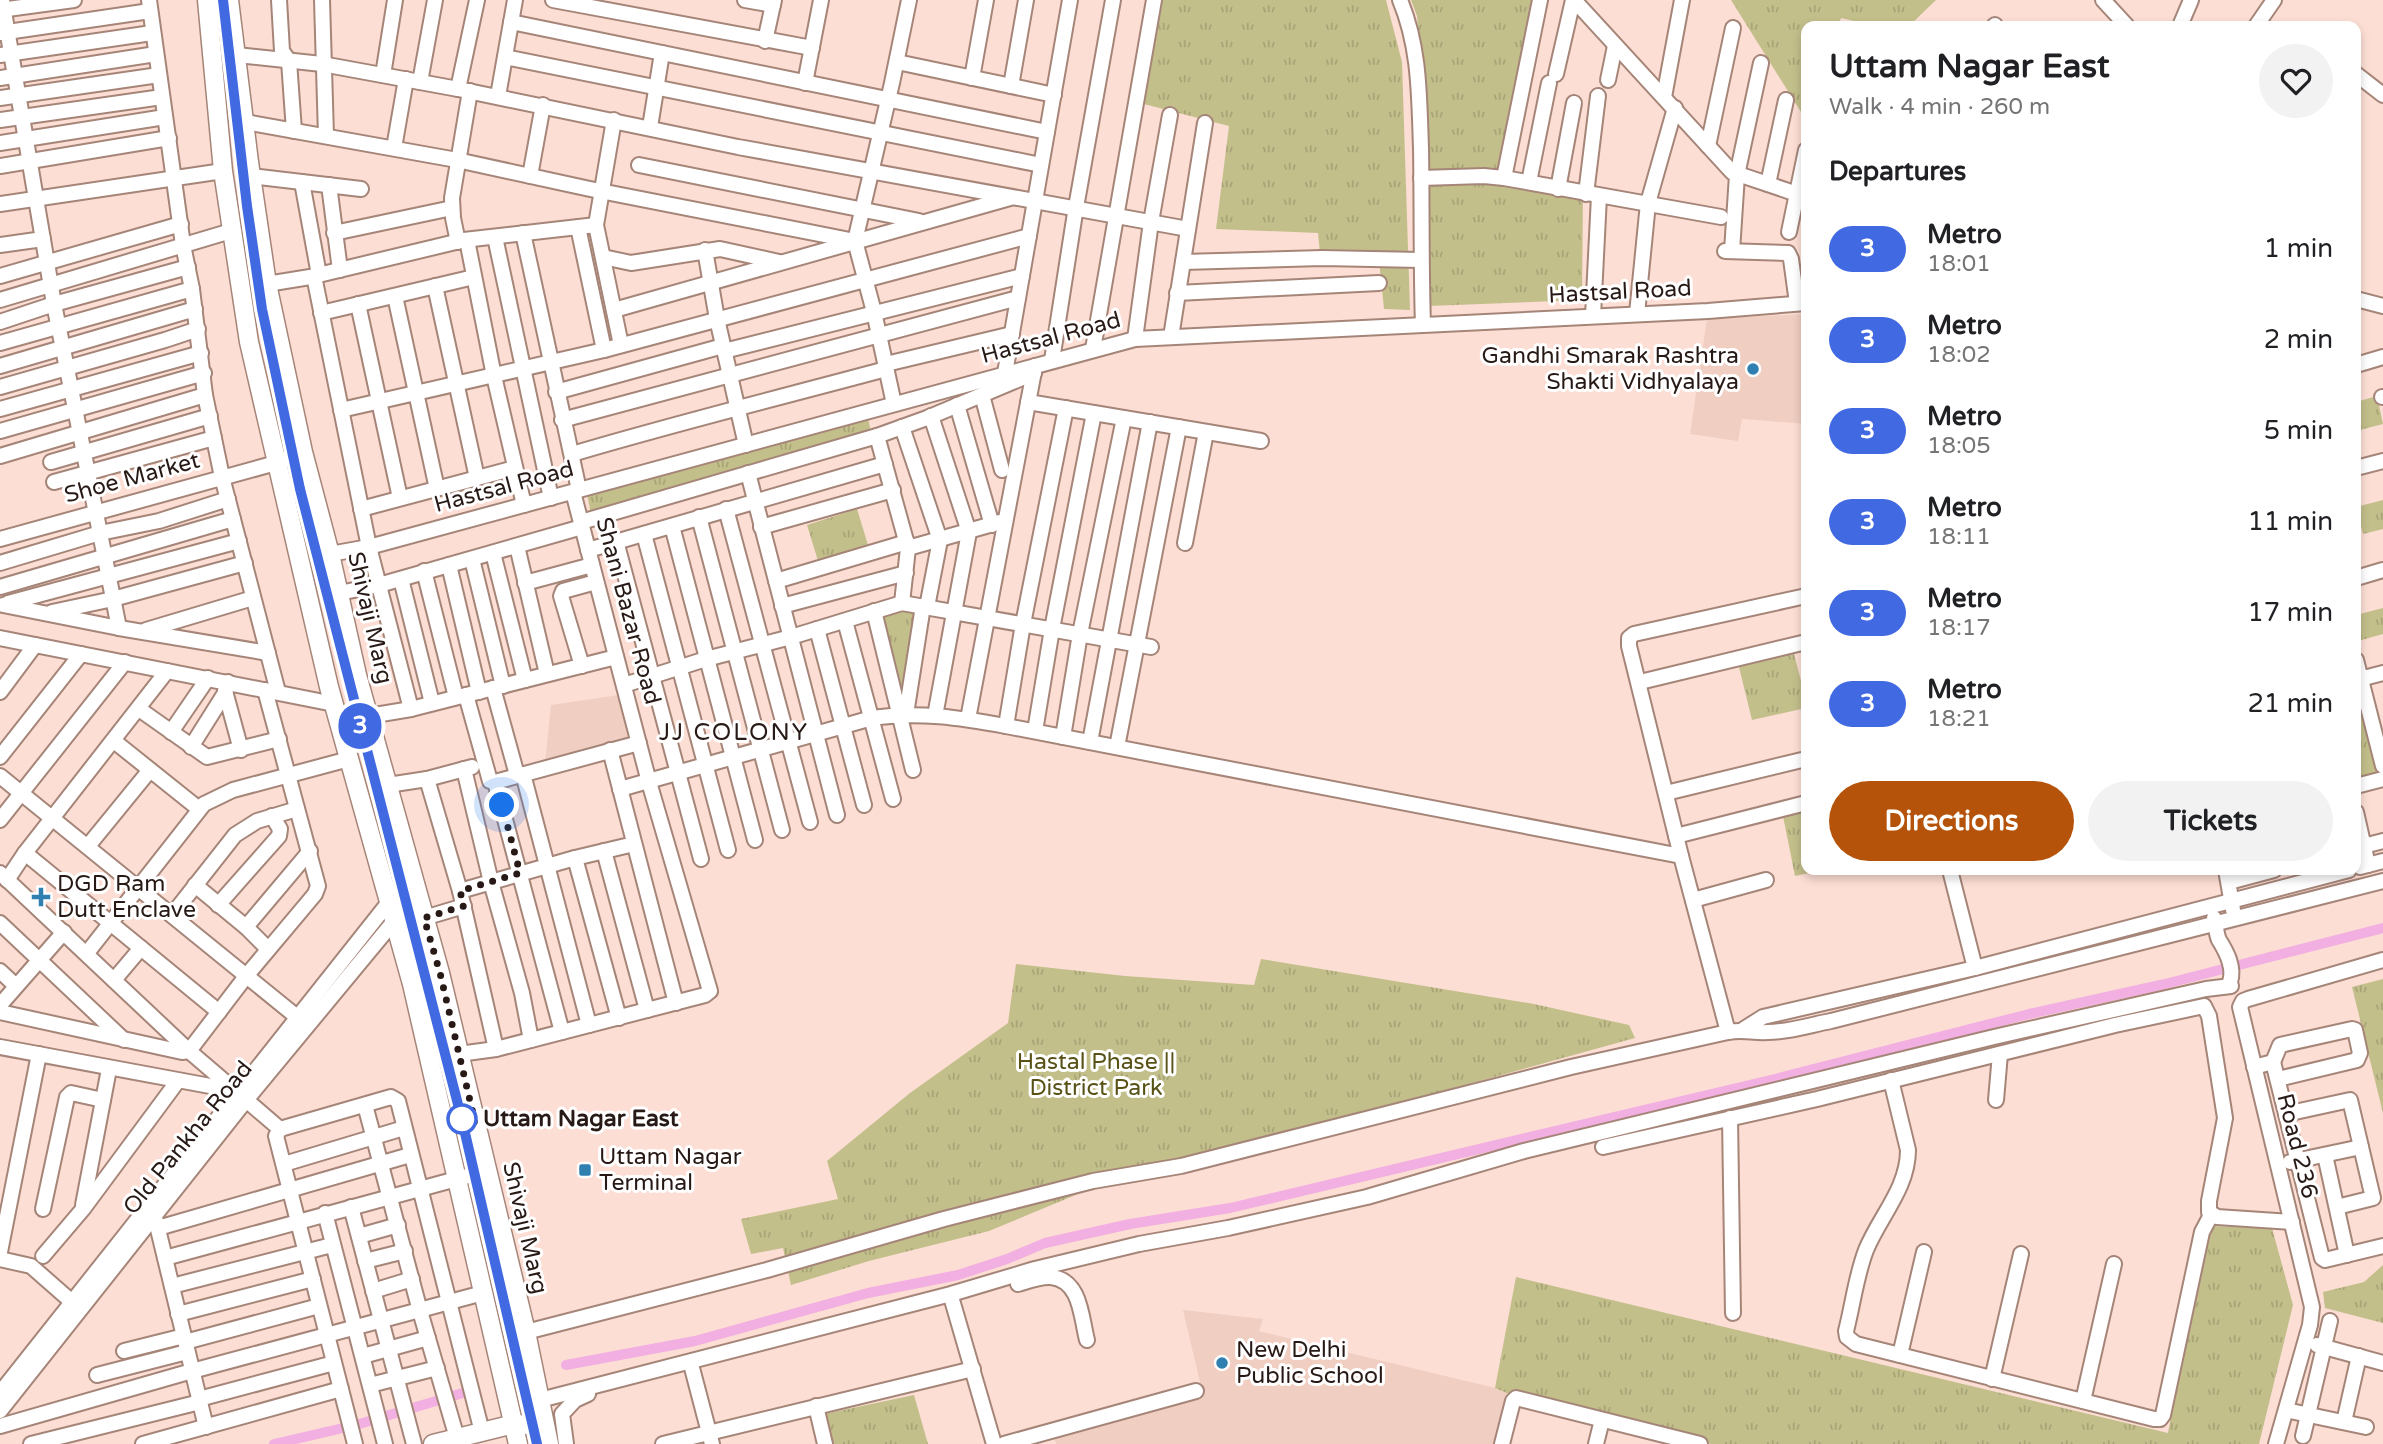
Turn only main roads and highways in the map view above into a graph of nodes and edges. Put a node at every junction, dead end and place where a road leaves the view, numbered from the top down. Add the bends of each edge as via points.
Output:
1 (207, 0) edge
2 (229, 0) edge
3 (514, 1424) junction
4 (545, 1426) junction
5 (433, 1444) edge
6 (520, 1444) edge
7 (549, 1444) edge

1 - 3 main road via 223,172 249,342 334,704 392,911
2 - 4 main road, Shivaji Marg via 267,284 303,452 459,1054
3 - 4 main road
3 - 5 main road
3 - 6 main road
4 - 6 main road
4 - 7 main road, Shivaji Marg

